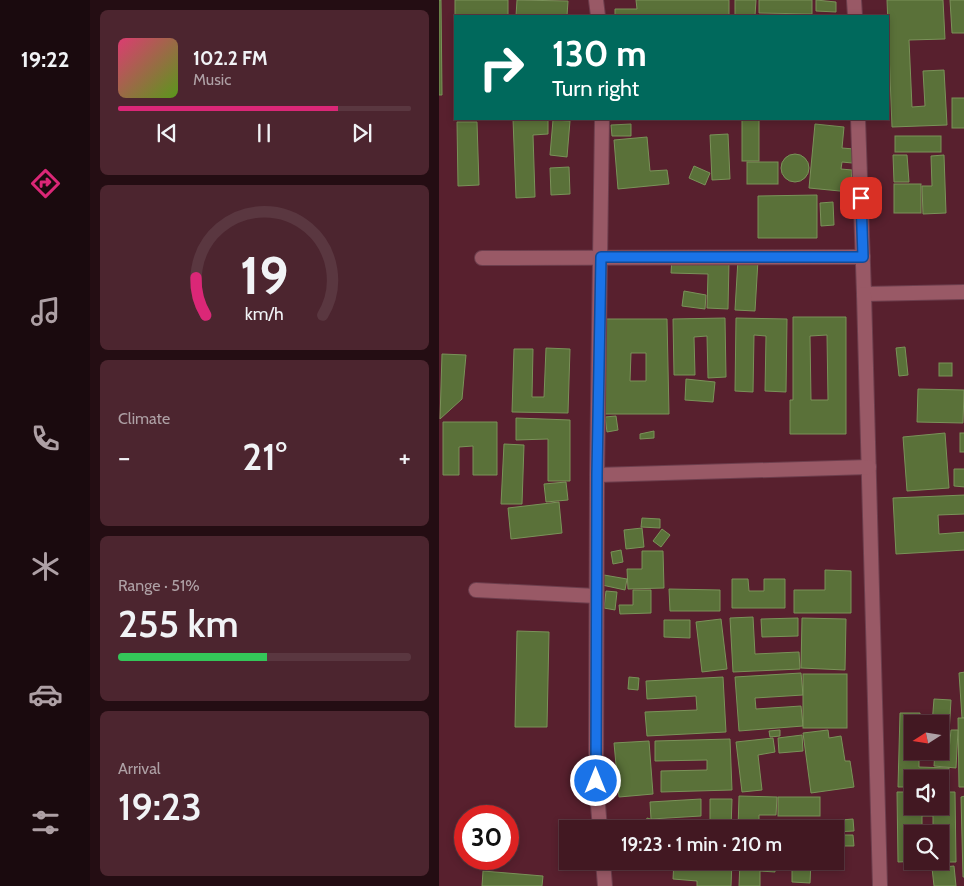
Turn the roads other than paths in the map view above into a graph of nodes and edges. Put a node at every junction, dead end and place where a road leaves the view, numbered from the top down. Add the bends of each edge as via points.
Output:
1 (596, 0) edge
2 (854, 0) edge
3 (597, 15) edge
4 (855, 15) edge
5 (602, 120) edge
6 (858, 120) edge
7 (601, 257) junction
8 (863, 257) junction
9 (482, 258) dead end
10 (964, 292) edge
11 (864, 294) junction
12 (869, 468) junction
13 (597, 474) junction
14 (476, 590) dead end
15 (596, 596) junction
16 (599, 820) edge
17 (604, 870) edge
18 (605, 886) edge
19 (880, 886) edge

1 - 3 street
2 - 4 street
5 - 7 street
6 - 8 street
7 - 8 street
7 - 9 street
7 - 13 street
8 - 11 street
10 - 11 street
11 - 12 street
12 - 13 street
12 - 19 street
13 - 15 street
14 - 15 street
15 - 16 street via 596,781
17 - 18 street

